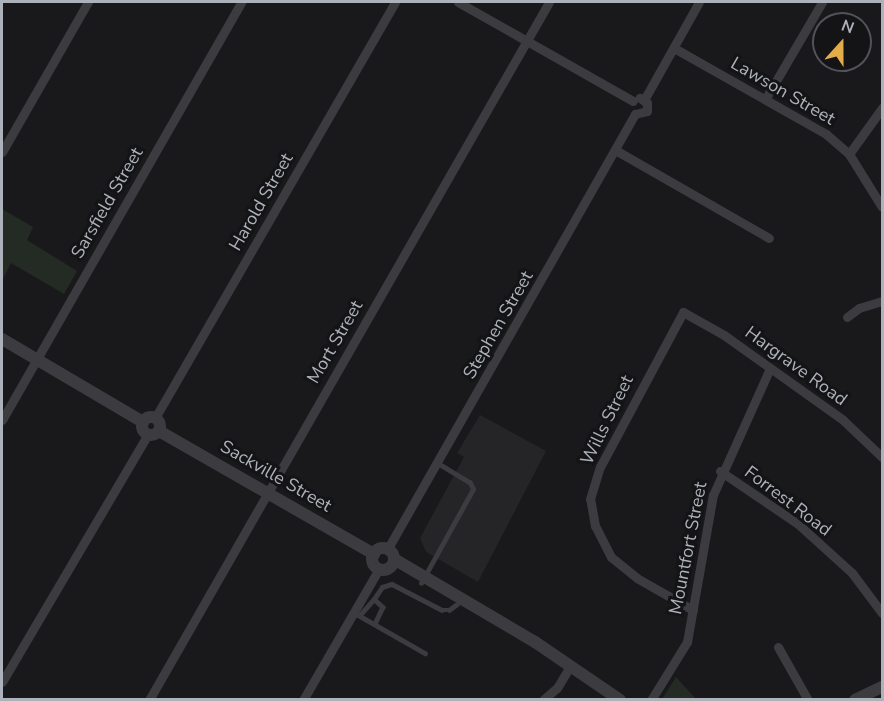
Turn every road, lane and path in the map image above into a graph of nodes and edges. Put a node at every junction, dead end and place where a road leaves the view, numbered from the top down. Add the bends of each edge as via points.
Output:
1 (88, 2) edge
2 (242, 2) edge
3 (395, 2) edge
4 (458, 2) edge
5 (549, 2) edge
6 (699, 2) edge
7 (822, 2) edge
8 (527, 40) junction
9 (674, 48) junction
10 (766, 98) junction
11 (644, 99) junction
12 (633, 101) junction
13 (882, 108) edge
14 (635, 114) junction
15 (617, 150) junction
16 (2, 152) edge
17 (849, 154) junction
18 (882, 207) edge
19 (769, 238) dead end
20 (882, 301) edge
21 (683, 312) joint
22 (847, 317) dead end
23 (2, 339) edge
24 (36, 359) junction
25 (770, 368) junction
26 (2, 420) edge
27 (151, 426) junction
28 (882, 457) edge
29 (438, 464) junction
30 (720, 471) junction
31 (268, 492) junction
32 (388, 561) junction
33 (423, 580) junction
34 (374, 599) junction
35 (458, 604) junction
36 (693, 610) junction
37 (882, 613) edge
38 (357, 614) junction
39 (375, 624) junction
40 (539, 647) junction
41 (778, 647) dead end
42 (425, 653) dead end
43 (571, 665) junction
44 (2, 682) edge
45 (882, 687) edge
46 (149, 699) edge
47 (303, 699) edge
48 (543, 699) edge
49 (620, 699) edge
50 (651, 699) edge
51 (808, 699) edge
52 (855, 699) edge

1 - 16 street
2 - 24 street, Sarsfield Street
3 - 27 street, Harold Street
4 - 8 street
5 - 8 street, Mort Street
6 - 9 street
7 - 10 street
8 - 12 street
8 - 31 street, Mort Street
9 - 10 street, Lawson Street
9 - 11 street
10 - 17 street, Lawson Street via 826,134
11 - 12 street
11 - 14 street, Stephen Street via 647,111
12 - 14 street via 631,108
13 - 17 street
14 - 15 street, Stephen Street
15 - 19 street
15 - 29 street, Stephen Street
17 - 18 street, Lawson Street
20 - 22 street via 859,308
21 - 25 street, Hargrave Road via 724,334
21 - 36 street, Wills Street via 671,327 600,467 590,499 595,526 611,557 637,578
23 - 24 street, Sackville Street
24 - 26 street, Sarsfield Street
24 - 27 street, Sackville Street
25 - 28 street, Hargrave Road via 843,420
25 - 30 street, Mountfort Street
27 - 31 street, Sackville Street
27 - 44 street, Harold Street
29 - 32 street, Stephen Street
29 - 33 lane via 473,487
30 - 36 street, Mountfort Street
30 - 37 street, Forrest Road via 798,524 852,573
31 - 32 street, Sackville Street via 374,554 373,563
31 - 46 street, Mort Street
32 - 33 street
32 - 38 street, Stephen Street
33 - 35 street
33 - 40 street
34 - 35 lane via 382,587 392,584 442,610
34 - 38 lane
34 - 39 lane via 383,607
35 - 40 street
36 - 50 street, Mountfort Street via 687,642
38 - 39 lane
38 - 47 street, Stephen Street
39 - 42 lane
40 - 43 street
41 - 51 street
43 - 48 street via 557,688
43 - 49 street
45 - 52 street

